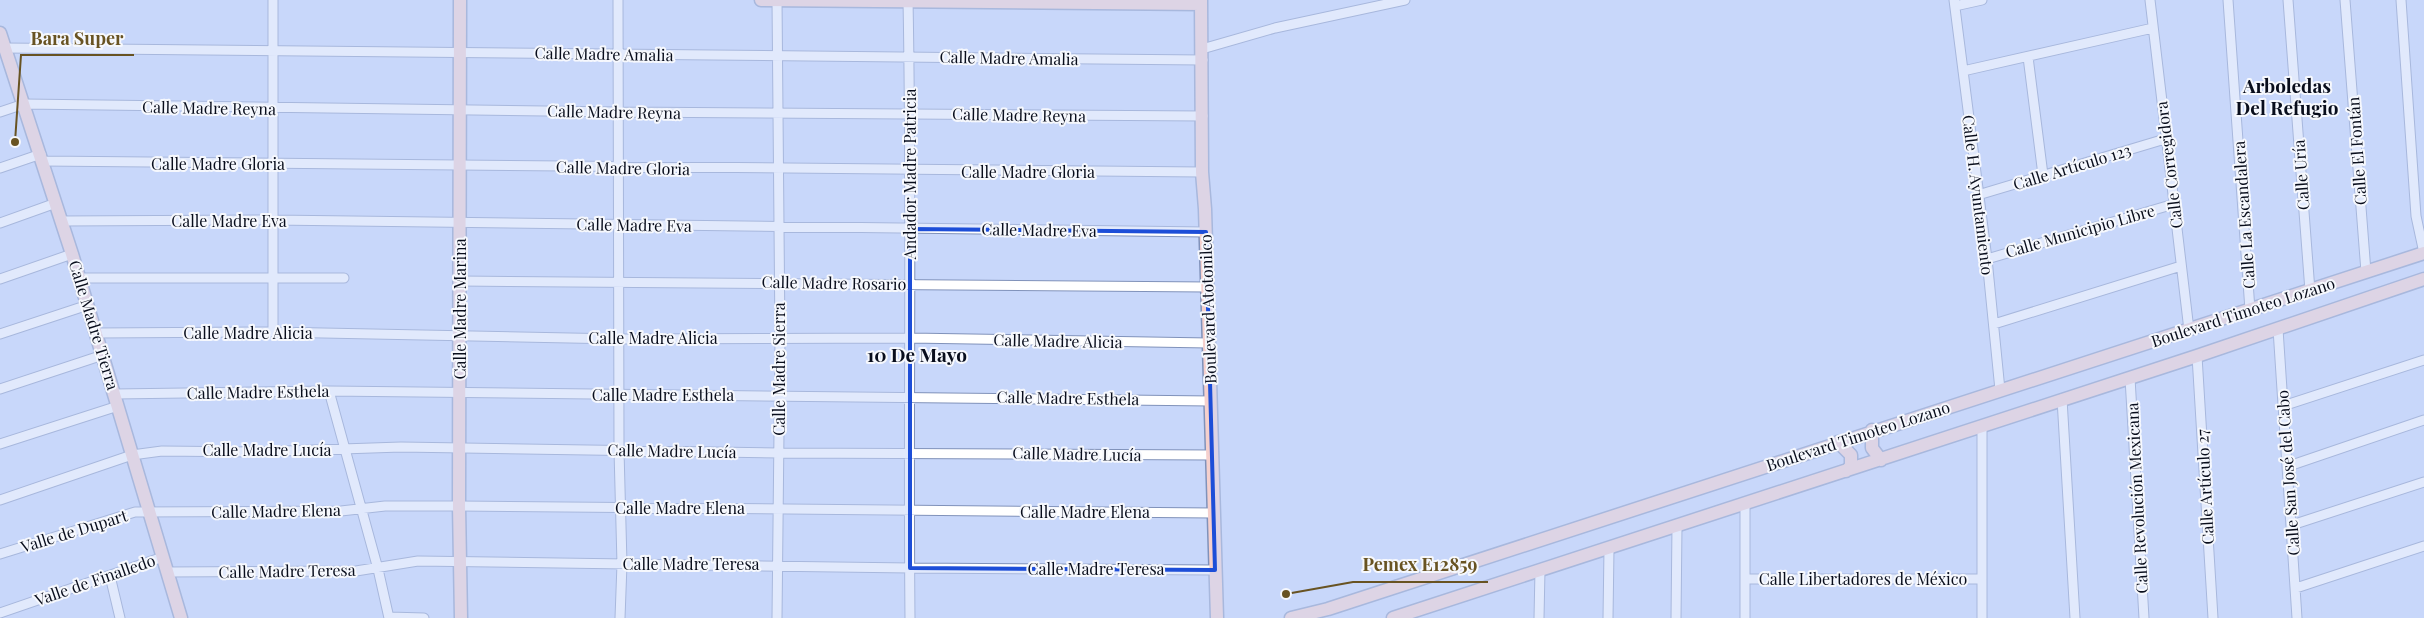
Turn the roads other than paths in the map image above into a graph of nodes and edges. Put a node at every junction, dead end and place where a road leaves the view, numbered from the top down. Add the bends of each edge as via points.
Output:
1 (272, 0) edge
2 (460, 0) edge
3 (618, 0) edge
4 (761, 0) edge
5 (777, 0) edge
6 (1405, 0) edge
7 (1982, 0) edge
8 (2150, 0) edge
9 (2228, 0) edge
10 (2288, 0) edge
11 (2345, 0) edge
12 (2401, 0) edge
13 (908, 1) edge
14 (1201, 2) edge
15 (1954, 3) edge
16 (2153, 28) junction
17 (0, 33) edge
18 (5, 48) junction
19 (273, 51) junction
20 (460, 52) junction
21 (618, 55) junction
22 (1203, 55) junction
23 (778, 56) junction
24 (911, 57) junction
25 (2028, 57) junction
26 (1962, 71) junction
27 (24, 104) junction
28 (273, 109) junction
29 (460, 110) junction
30 (0, 112) edge
31 (619, 112) junction
32 (777, 113) junction
33 (909, 114) junction
34 (1203, 116) junction
35 (2165, 139) junction
36 (42, 158) junction
37 (273, 164) junction
38 (460, 166) junction
39 (0, 168) edge
40 (619, 168) junction
41 (778, 170) junction
42 (909, 171) junction
43 (1202, 172) junction
44 (2043, 175) junction
45 (1978, 195) junction
46 (56, 203) junction
47 (2174, 204) junction
48 (272, 220) junction
49 (62, 221) junction
50 (0, 223) edge
51 (460, 223) junction
52 (619, 225) junction
53 (778, 227) junction
54 (910, 229) junction
55 (1206, 232) junction
56 (2424, 253) edge
57 (72, 254) junction
58 (1987, 259) junction
59 (2181, 266) junction
60 (2366, 272) junction
61 (273, 277) junction
62 (80, 278) junction
63 (344, 278) dead end
64 (0, 279) edge
65 (2424, 279) edge
66 (460, 280) junction
67 (618, 282) junction
68 (778, 282) junction
69 (911, 285) junction
70 (1208, 287) junction
71 (2310, 290) junction
72 (88, 305) junction
73 (2250, 310) junction
74 (1994, 324) junction
75 (2278, 329) junction
76 (2189, 330) junction
77 (272, 332) junction
78 (97, 333) junction
79 (0, 334) edge
80 (460, 335) junction
81 (910, 338) junction
82 (619, 339) junction
83 (780, 339) junction
84 (1208, 343) junction
85 (103, 355) junction
86 (2197, 356) junction
87 (2424, 360) edge
88 (2130, 378) junction
89 (0, 389) edge
90 (2000, 390) junction
91 (329, 391) junction
92 (461, 392) junction
93 (620, 395) junction
94 (780, 396) junction
95 (910, 396) junction
96 (116, 400) junction
97 (2062, 400) junction
98 (1211, 401) junction
99 (2283, 406) junction
100 (2424, 420) edge
101 (1982, 426) junction
102 (1872, 430) junction
103 (1838, 442) junction
104 (0, 444) edge
105 (459, 448) junction
106 (344, 450) junction
107 (619, 450) junction
108 (779, 452) junction
109 (911, 452) junction
110 (132, 455) junction
111 (1212, 455) junction
112 (1881, 460) junction
113 (2288, 466) junction
114 (1846, 471) junction
115 (2424, 482) edge
116 (0, 500) edge
117 (1745, 504) junction
118 (459, 506) junction
119 (361, 507) junction
120 (621, 508) junction
121 (778, 508) junction
122 (910, 511) junction
123 (148, 512) junction
124 (1213, 513) junction
125 (2292, 525) junction
126 (1677, 526) junction
127 (2424, 546) edge
128 (1609, 549) junction
129 (0, 554) edge
130 (163, 557) junction
131 (460, 562) junction
132 (622, 564) junction
133 (777, 565) junction
134 (910, 568) junction
135 (378, 569) junction
136 (1215, 570) junction
137 (1540, 570) junction
138 (168, 572) junction
139 (110, 576) junction
140 (1745, 579) junction
141 (1982, 579) junction
142 (2296, 588) junction
143 (1, 609) edge
144 (120, 618) edge
145 (181, 618) edge
146 (389, 618) edge
147 (424, 618) edge
148 (461, 618) edge
149 (620, 618) edge
150 (777, 618) edge
151 (910, 618) edge
152 (1217, 618) edge
153 (1291, 618) edge
154 (1394, 618) edge
155 (1539, 618) edge
156 (1608, 618) edge
157 (1676, 618) edge
158 (1745, 618) edge
159 (1982, 618) edge
160 (2075, 618) edge
161 (2144, 618) edge
162 (2213, 618) edge
163 (2297, 618) edge

1 - 19 street
2 - 20 main road, Calle Madre Marina
3 - 21 street
4 - 5 main road
5 - 13 main road
5 - 23 street, Calle Madre Sierra
6 - 22 street, Calle Madre Amalia via 1275,28
7 - 15 street
8 - 16 street, Calle Corregidora
9 - 73 street, Calle La Escandalera
10 - 71 street, Calle Uría
11 - 60 street, Calle El Fontán
12 - 56 street via 2416,216
13 - 14 main road
13 - 24 street, Andador Madre Patricia
14 - 22 main road, Boulevard Atotonilco
15 - 26 street, Calle H. Ayuntamiento
16 - 25 street
16 - 35 street, Calle Corregidora
17 - 18 main road, Calle Madre Tierra
18 - 19 street, Calle Madre Amalia
18 - 27 main road, Calle Madre Tierra
19 - 20 street, Calle Madre Amalia
19 - 28 street
20 - 21 street, Calle Madre Amalia
20 - 29 main road, Calle Madre Marina
21 - 23 street, Calle Madre Amalia
21 - 31 street
22 - 24 street, Calle Madre Amalia
22 - 34 main road, Boulevard Atotonilco
23 - 24 street, Calle Madre Amalia
23 - 32 street, Calle Madre Sierra
24 - 33 street, Andador Madre Patricia
25 - 26 street
25 - 44 street
26 - 45 street, Calle H. Ayuntamiento
27 - 28 street, Calle Madre Reyna
27 - 30 street, Calle Madre Reyna
27 - 36 main road, Calle Madre Tierra
28 - 29 street, Calle Madre Reyna
28 - 37 street
29 - 31 street, Calle Madre Reyna
29 - 38 main road, Calle Madre Marina
31 - 32 street, Calle Madre Reyna
31 - 40 street
32 - 33 street, Calle Madre Reyna
32 - 41 street, Calle Madre Sierra
33 - 34 street, Calle Madre Reyna
33 - 42 street, Andador Madre Patricia
34 - 43 main road, Boulevard Atotonilco
35 - 44 street, Calle Artículo 123
35 - 47 street, Calle Corregidora
36 - 37 street, Calle Madre Gloria
36 - 39 street, Calle Madre Gloria
36 - 46 main road, Calle Madre Tierra
37 - 38 street, Calle Madre Gloria
37 - 48 street
38 - 40 street, Calle Madre Gloria
38 - 51 main road, Calle Madre Marina
40 - 41 street, Calle Madre Gloria
40 - 52 street
41 - 42 street, Calle Madre Gloria
41 - 53 street, Calle Madre Sierra
42 - 43 street, Calle Madre Gloria
42 - 54 street, Andador Madre Patricia
43 - 55 main road, Boulevard Atotonilco
44 - 45 street, Calle Artículo 123
45 - 58 street, Calle H. Ayuntamiento
46 - 49 main road, Calle Madre Tierra
46 - 50 street
47 - 58 street, Calle Municipio Libre
47 - 59 street, Calle Corregidora
48 - 49 street, Calle Madre Eva
48 - 51 street, Calle Madre Eva
48 - 61 street
49 - 57 main road, Calle Madre Tierra
51 - 52 street, Calle Madre Eva
51 - 66 main road, Calle Madre Marina
52 - 53 street, Calle Madre Eva
52 - 67 street
53 - 54 street, Calle Madre Eva
53 - 68 street, Calle Madre Sierra
54 - 55 street, Calle Madre Eva
54 - 69 street, Andador Madre Patricia
55 - 70 main road, Boulevard Atotonilco
56 - 60 main road, Boulevard Timoteo Lozano
57 - 62 main road, Calle Madre Tierra
57 - 64 street
58 - 74 street, Calle H. Ayuntamiento
59 - 74 street
59 - 76 street, Calle Corregidora
60 - 71 main road, Boulevard Timoteo Lozano
61 - 62 street
61 - 63 street
61 - 77 street
62 - 72 main road, Calle Madre Tierra
65 - 75 main road, Boulevard Timoteo Lozano
66 - 67 street, Calle Madre Rosario
66 - 80 main road, Calle Madre Marina
67 - 68 street, Calle Madre Rosario
67 - 82 street
68 - 69 street, Calle Madre Rosario
68 - 83 street, Calle Madre Sierra
69 - 70 street, Calle Madre Rosario
69 - 81 street, Andador Madre Patricia
70 - 84 main road, Boulevard Atotonilco
71 - 73 main road, Boulevard Timoteo Lozano
72 - 78 main road, Calle Madre Tierra
72 - 79 street
73 - 76 main road, Boulevard Timoteo Lozano
74 - 90 street, Calle H. Ayuntamiento
75 - 86 main road, Boulevard Timoteo Lozano
75 - 99 street, Calle San José del Cabo
76 - 90 main road, Boulevard Timoteo Lozano
77 - 78 street, Calle Madre Alicia
77 - 80 street, Calle Madre Alicia
78 - 85 main road, Calle Madre Tierra
80 - 82 street, Calle Madre Alicia
80 - 92 main road, Calle Madre Marina
81 - 83 street, Calle Madre Alicia
81 - 84 street, Calle Madre Alicia
81 - 95 street, Andador Madre Patricia
82 - 83 street, Calle Madre Alicia
82 - 93 street
83 - 94 street, Calle Madre Sierra
84 - 98 main road, Boulevard Atotonilco
85 - 89 street
85 - 96 main road, Calle Madre Tierra
86 - 88 main road, Boulevard Timoteo Lozano
86 - 162 street, Calle Artículo 27
87 - 99 street
88 - 97 main road, Boulevard Timoteo Lozano
88 - 161 street, Calle Revolución Mexicana
90 - 102 main road, Boulevard Timoteo Lozano
91 - 92 street, Calle Madre Esthela
91 - 96 street, Calle Madre Esthela
91 - 106 street
92 - 93 street, Calle Madre Esthela
92 - 105 main road, Calle Madre Marina
93 - 94 street, Calle Madre Esthela
93 - 107 street
94 - 95 street, Calle Madre Esthela
94 - 108 street, Calle Madre Sierra
95 - 98 street, Calle Madre Esthela
95 - 109 street, Andador Madre Patricia
96 - 104 street, Calle Madre Esthela
96 - 110 main road, Calle Madre Tierra
97 - 101 main road, Boulevard Timoteo Lozano
97 - 160 street
98 - 111 main road, Boulevard Atotonilco
99 - 113 street, Calle San José del Cabo
100 - 113 street
101 - 112 main road, Boulevard Timoteo Lozano
101 - 141 street
102 - 103 main road, Boulevard Timoteo Lozano
102 - 112 main road via 1872,448
103 - 114 main road via 1851,455
103 - 153 main road, Boulevard Timoteo Lozano via 1328,609
105 - 106 street, Calle Madre Lucía
105 - 107 street, Calle Madre Lucía
105 - 118 main road, Calle Madre Marina
106 - 110 street, Calle Madre Lucía via 191,450
106 - 119 street
107 - 108 street, Calle Madre Lucía
107 - 120 street
108 - 109 street, Calle Madre Lucía
108 - 121 street, Calle Madre Sierra
109 - 111 street, Calle Madre Lucía
109 - 122 street, Andador Madre Patricia
110 - 116 street, Calle Madre Lucía
110 - 123 main road, Calle Madre Tierra
111 - 124 main road, Boulevard Atotonilco
112 - 114 main road, Boulevard Timoteo Lozano
113 - 125 street, Calle San José del Cabo
114 - 117 main road, Boulevard Timoteo Lozano
115 - 125 street
117 - 126 main road, Boulevard Timoteo Lozano
117 - 140 street
118 - 119 street, Calle Madre Elena
118 - 120 street, Calle Madre Elena
118 - 131 main road, Calle Madre Marina
119 - 123 street, Calle Madre Elena via 342,511
119 - 135 street
120 - 121 street, Calle Madre Elena
120 - 132 street
121 - 122 street, Calle Madre Elena
121 - 133 street, Calle Madre Sierra
122 - 124 street, Calle Madre Elena
122 - 134 street, Andador Madre Patricia
123 - 129 street, Valle de Dupart via 123,515
123 - 130 main road, Calle Madre Tierra
124 - 136 main road, Boulevard Atotonilco
125 - 142 street, Calle San José del Cabo
126 - 128 main road, Boulevard Timoteo Lozano
126 - 157 street
127 - 142 street
128 - 137 main road, Boulevard Timoteo Lozano
128 - 156 street
130 - 138 main road, Calle Madre Tierra
130 - 139 street, Valle de Finalledo
131 - 132 street, Calle Madre Teresa
131 - 135 street, Calle Madre Teresa via 408,562
131 - 148 main road, Calle Madre Marina
132 - 133 street, Calle Madre Teresa
132 - 149 street
133 - 134 street, Calle Madre Teresa
133 - 150 street, Calle Madre Sierra
134 - 136 street, Calle Madre Teresa
134 - 151 street, Andador Madre Patricia
135 - 138 street, Calle Madre Teresa
135 - 146 street
136 - 152 main road, Boulevard Atotonilco
137 - 154 main road, Boulevard Timoteo Lozano
137 - 155 street
138 - 145 main road, Calle Madre Tierra
139 - 143 street, Valle de Finalledo
139 - 144 street
140 - 141 street, Calle Libertadores de México
140 - 158 street
141 - 159 street
142 - 163 street, Calle San José del Cabo
146 - 147 street

